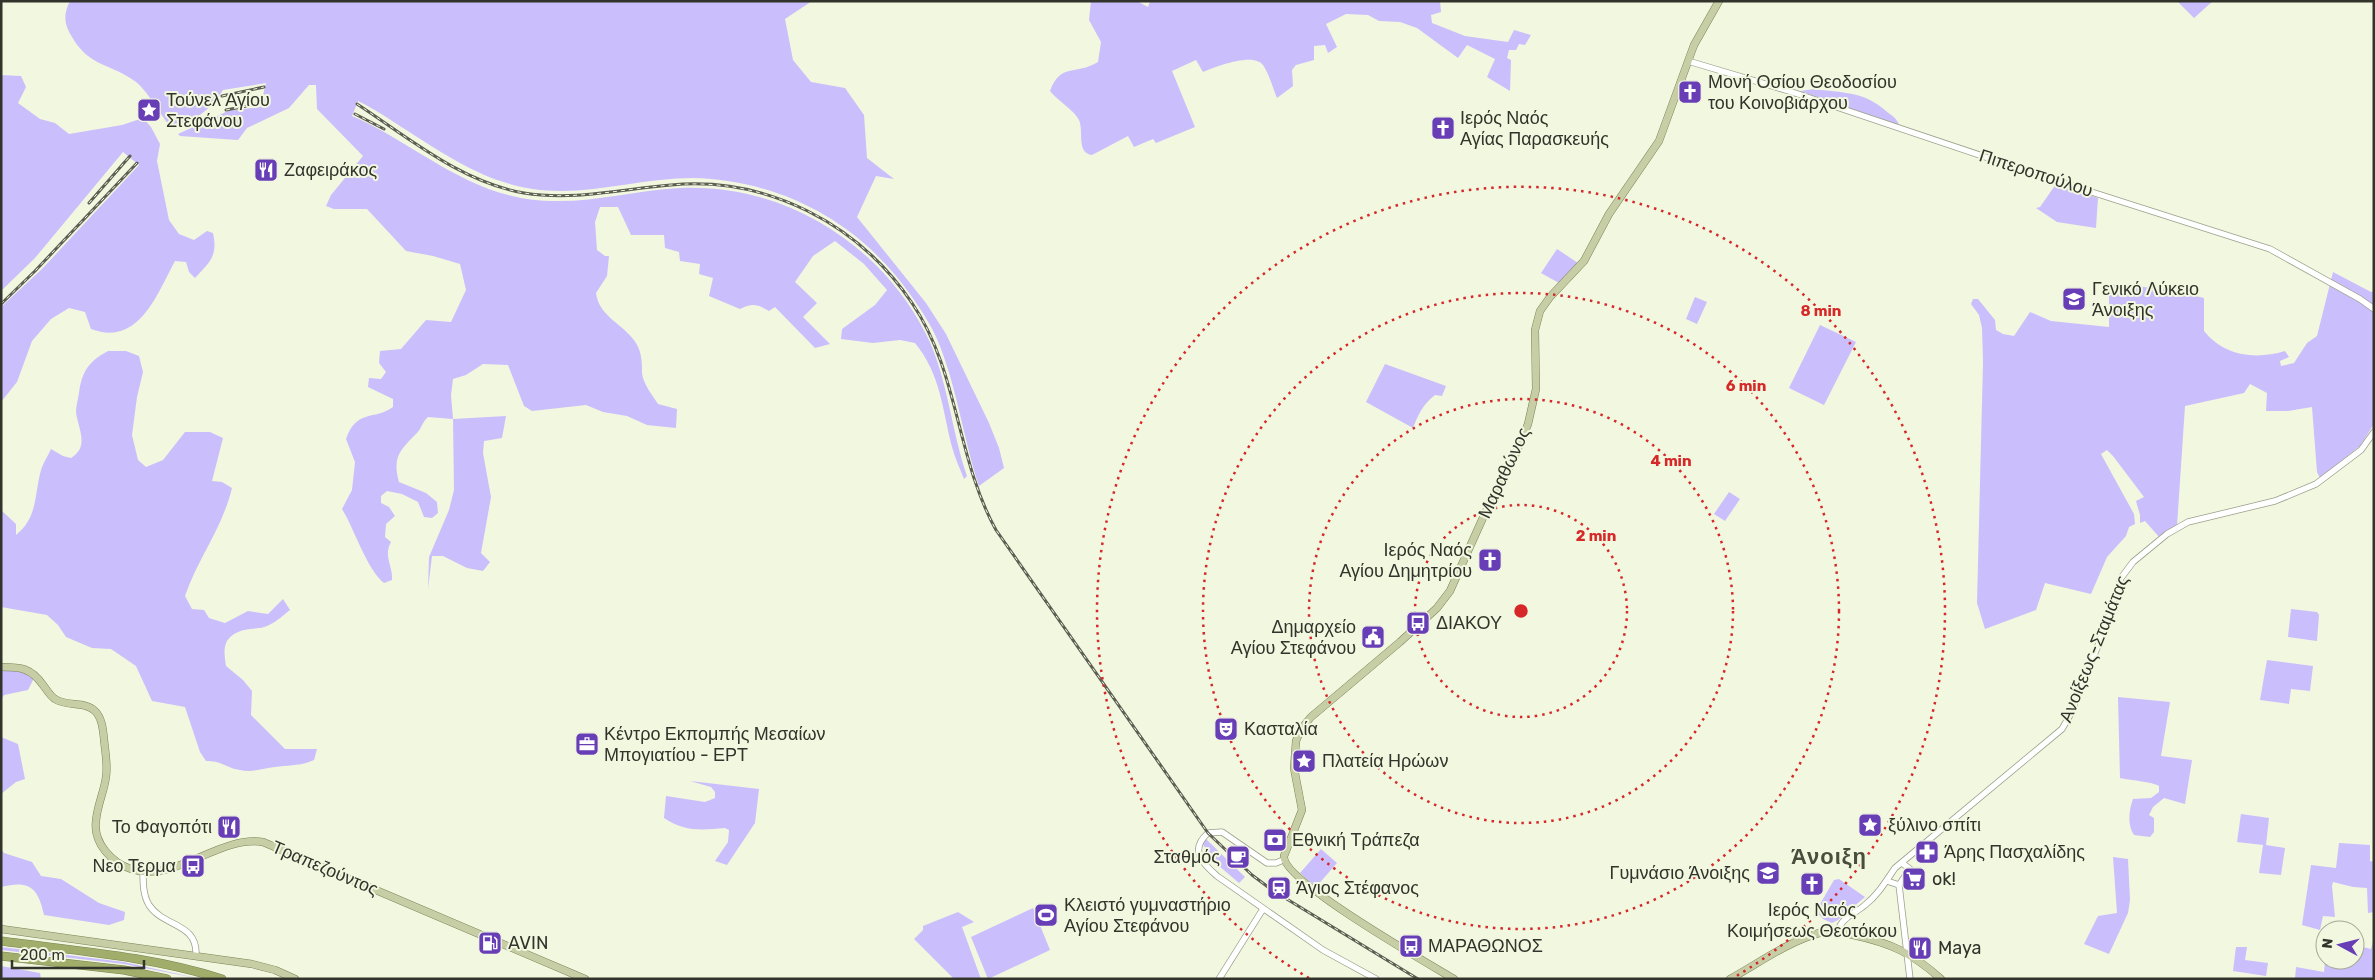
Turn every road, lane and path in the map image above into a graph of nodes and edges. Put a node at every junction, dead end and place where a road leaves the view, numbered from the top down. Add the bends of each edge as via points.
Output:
1 (1719, 1) edge
2 (1688, 61) junction
3 (2374, 310) edge
4 (2374, 432) edge
5 (1, 667) edge
6 (1283, 860) junction
7 (1902, 862) junction
8 (143, 871) junction
9 (1887, 881) junction
10 (1899, 885) junction
11 (1263, 909) junction
12 (1, 929) edge
13 (1834, 932) junction
14 (1, 941) edge
15 (1908, 953) junction
16 (1, 956) edge
17 (196, 956) junction
18 (167, 979) edge
19 (222, 979) edge
20 (295, 979) edge
21 (586, 979) edge
22 (1218, 979) edge
23 (1376, 979) edge
24 (1454, 979) edge
25 (1730, 979) edge
26 (1910, 979) edge
27 (1941, 979) edge

1 - 2 main road, Μαραθώνος
2 - 3 street, Πιπεροπούλου via 2270,249
2 - 6 main road, Μαραθώνος via 1659,140 1609,214 1584,261 1540,311 1535,330 1536,389 1528,424 1450,590 1432,613 1315,712 1299,733 1294,762 1302,810
4 - 7 street, Ανοίξεως-Σταμάτας via 2365,447 2316,484 2275,501 2191,521 2167,534 2133,562 2121,578 2103,633 2062,729
5 - 8 main road, Τραπεζούντος via 26,668 56,700 90,708 98,715 103,728 107,772 96,820 97,834 104,850 114,860
6 - 11 street via 1274,864 1264,862 1222,832 1208,833 1200,841 1199,852 1204,865
6 - 24 main road via 1336,906
7 - 9 street, Ανοίξεως-Σταμάτας
7 - 10 street via 1910,869
8 - 17 street via 144,893 150,907 193,937
8 - 21 main road, Τραπεζούντος via 164,870 236,843 256,841 270,844
9 - 10 street
9 - 13 street, Ανοίξεως-Σταμάτας via 1868,903 1833,925
10 - 15 street
11 - 22 street
11 - 23 street via 1322,950
12 - 17 main road
13 - 15 main road via 1881,942
13 - 25 main road via 1797,942
14 - 19 highway via 132,957
15 - 26 street
15 - 27 main road
16 - 18 highway via 124,970
17 - 20 main road via 259,965

